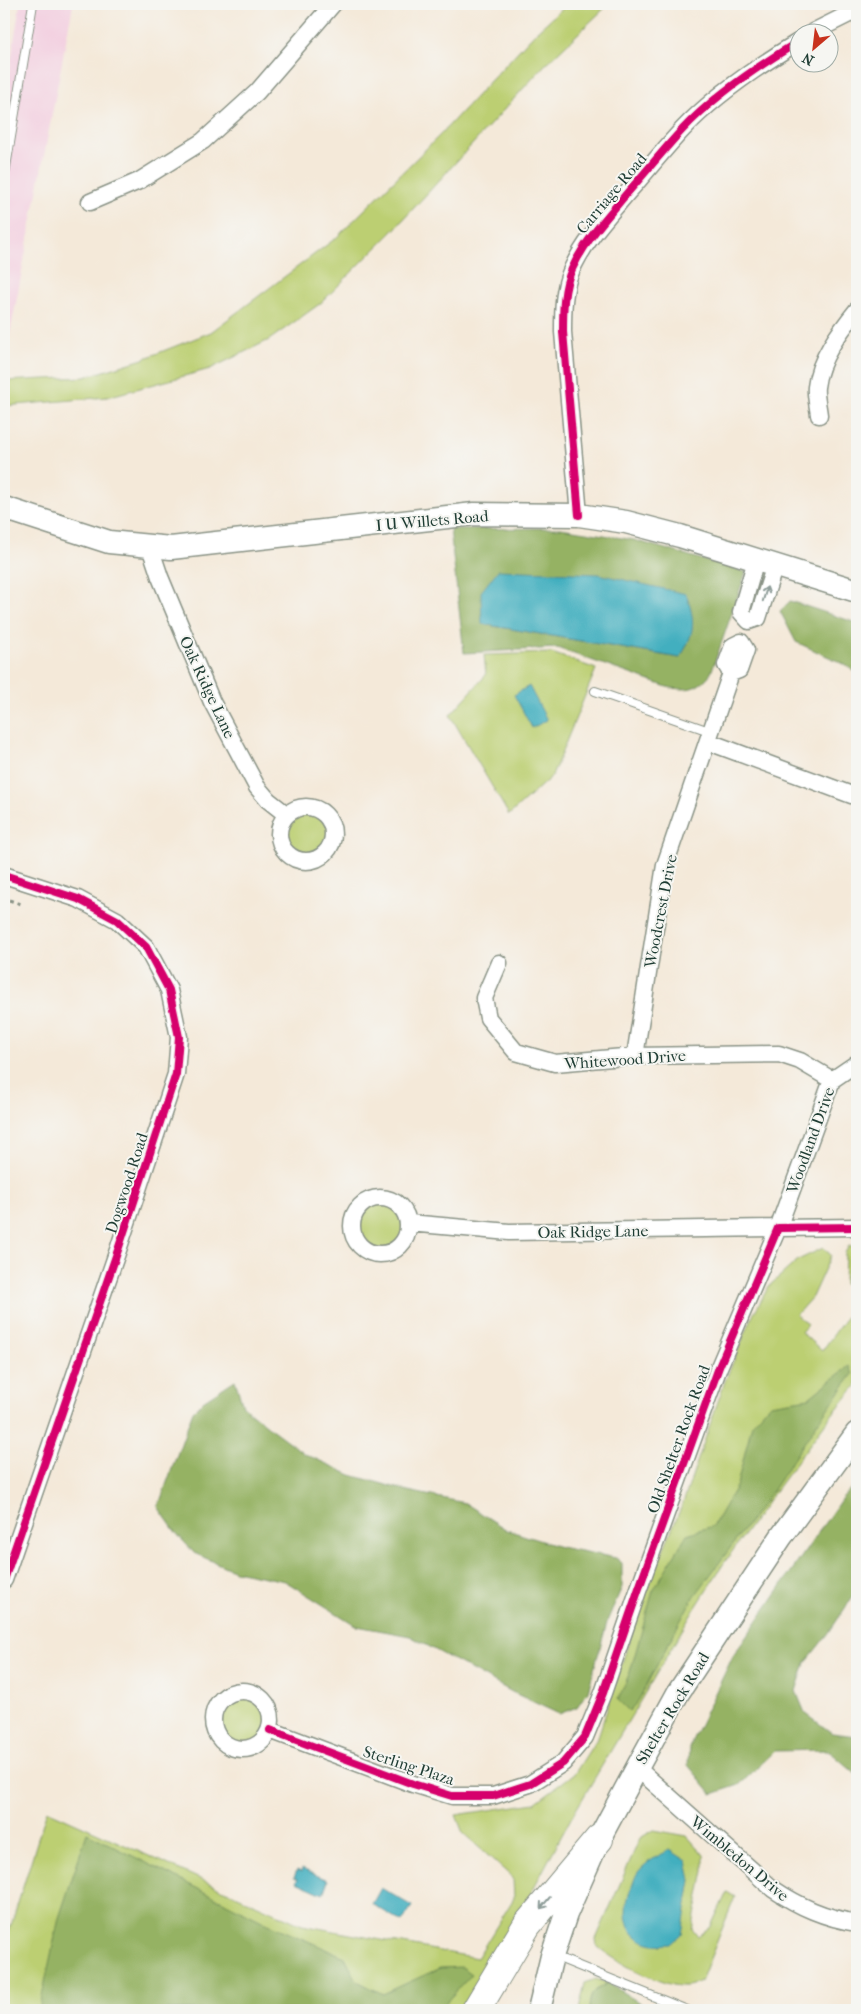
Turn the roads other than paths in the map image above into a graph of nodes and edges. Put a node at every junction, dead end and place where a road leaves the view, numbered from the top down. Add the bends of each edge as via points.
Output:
1 (33, 4) edge
2 (333, 4) edge
3 (857, 10) edge
4 (834, 22) edge
5 (788, 48) edge
6 (4, 179) edge
7 (90, 202) dead end
8 (857, 310) edge
9 (819, 415) dead end
10 (4, 508) edge
11 (580, 515) junction
12 (150, 547) junction
13 (765, 562) junction
14 (857, 591) edge
15 (595, 691) dead end
16 (710, 737) junction
17 (857, 797) edge
18 (287, 815) dead end
19 (4, 875) edge
20 (499, 963) dead end
21 (635, 1056) junction
22 (857, 1063) edge
23 (832, 1080) junction
24 (409, 1223) dead end
25 (857, 1227) edge
26 (778, 1228) junction
27 (857, 1433) edge
28 (4, 1580) edge
29 (270, 1730) dead end
30 (585, 1736) joint
31 (637, 1768) junction
32 (599, 1839) junction
33 (857, 1923) edge
34 (552, 1956) junction
35 (476, 2010) edge
36 (539, 2010) edge
37 (687, 2010) edge

1 - 6 lane
2 - 7 street via 257,92 203,141 139,181
3 - 4 street
5 - 11 street, Carriage Road via 768,60 684,128 599,227 571,270 563,305 563,332
8 - 9 street via 822,366 816,388
10 - 12 main road, I U Willets Road via 109,542
11 - 12 main road, I U Willets Road via 474,514 171,548
11 - 13 main road, I U Willets Road via 626,522
12 - 18 street, Oak Ridge Lane via 212,702 257,787
13 - 14 main road, I U Willets Road
13 - 16 street, Woodcrest Drive via 741,612 749,621 741,642 733,646 726,665 731,673
15 - 16 lane
16 - 17 street
16 - 21 street, Woodcrest Drive via 665,865
19 - 28 street, Dogwood Road via 78,899 117,920 146,947 170,990 180,1037 176,1074
20 - 21 street, Whitewood Drive via 484,998 488,1018 516,1052 555,1063
21 - 23 street, Whitewood Drive via 779,1054 800,1061
22 - 23 street, Woodland Drive
23 - 26 street, Woodland Drive
24 - 26 street, Oak Ridge Lane via 509,1232
25 - 26 street
26 - 30 street, Old Shelter Rock Road via 719,1366 603,1694
27 - 31 main road, Shelter Rock Road via 764,1561 678,1692
29 - 30 street, Sterling Plaza via 452,1796 493,1796 530,1784 563,1763
31 - 32 main road, Shelter Rock Road
31 - 33 street, Wimbledon Drive via 773,1889 795,1904 828,1918
32 - 34 main road, Shelter Rock Road via 566,1914
32 -> 35 highway via 526,1925
34 - 36 main road, Shelter Rock Road
34 - 37 lane

